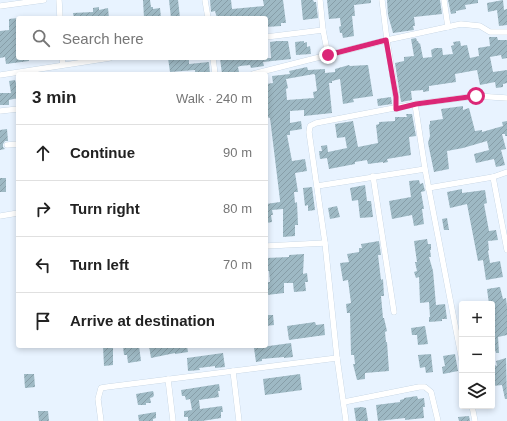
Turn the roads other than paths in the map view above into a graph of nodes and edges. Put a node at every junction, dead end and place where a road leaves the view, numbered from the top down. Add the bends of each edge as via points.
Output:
1 (44, 0) edge
2 (59, 0) edge
3 (205, 0) edge
4 (320, 0) edge
5 (382, 0) edge
6 (444, 0) edge
7 (0, 6) edge
8 (60, 16) edge
9 (208, 16) edge
10 (448, 27) junction
11 (323, 30) junction
12 (507, 32) edge
13 (268, 37) edge
14 (386, 40) junction
15 (328, 55) junction
16 (78, 60) edge
17 (213, 60) edge
18 (62, 61) edge
19 (215, 72) edge
20 (261, 72) edge
21 (0, 75) edge
22 (507, 98) edge
23 (416, 104) junction
24 (16, 109) edge
25 (396, 109) junction
26 (0, 111) edge
27 (16, 144) edge
28 (7, 145) dead end
29 (424, 169) junction
30 (507, 172) edge
31 (373, 176) junction
32 (493, 177) junction
33 (317, 186) junction
34 (428, 188) junction
35 (16, 213) edge
36 (0, 216) edge
37 (325, 243) junction
38 (268, 246) edge
39 (507, 250) edge
40 (394, 312) dead end
41 (459, 346) edge
42 (336, 358) junction
43 (233, 371) junction
44 (168, 379) junction
45 (344, 402) junction
46 (473, 409) edge
47 (102, 421) edge
48 (173, 421) edge
49 (239, 421) edge
50 (346, 421) edge
51 (438, 421) edge
52 (475, 421) edge

1 - 7 street
2 - 8 street
3 - 9 street
4 - 11 street
5 - 14 street
6 - 10 street
10 - 12 street via 461,24 480,26 490,32
10 - 14 street
11 - 13 street
11 - 15 street
14 - 15 street
14 - 25 street
15 - 20 street
16 - 18 street
17 - 19 street
18 - 21 street
22 - 23 street via 476,96
23 - 25 street
23 - 29 street
24 - 26 street
25 - 33 street via 310,126 308,132
27 - 28 street
29 - 31 street
29 - 34 street
30 - 32 street
31 - 33 street
31 - 40 street
32 - 34 street
32 - 39 street
33 - 37 street
34 - 41 street
35 - 36 street
37 - 38 street
37 - 42 street
42 - 43 street
42 - 45 street
43 - 44 street
43 - 49 street
44 - 47 street via 101,388 98,399
44 - 48 street
45 - 50 street
45 - 51 street via 425,387 431,392
46 - 52 street

